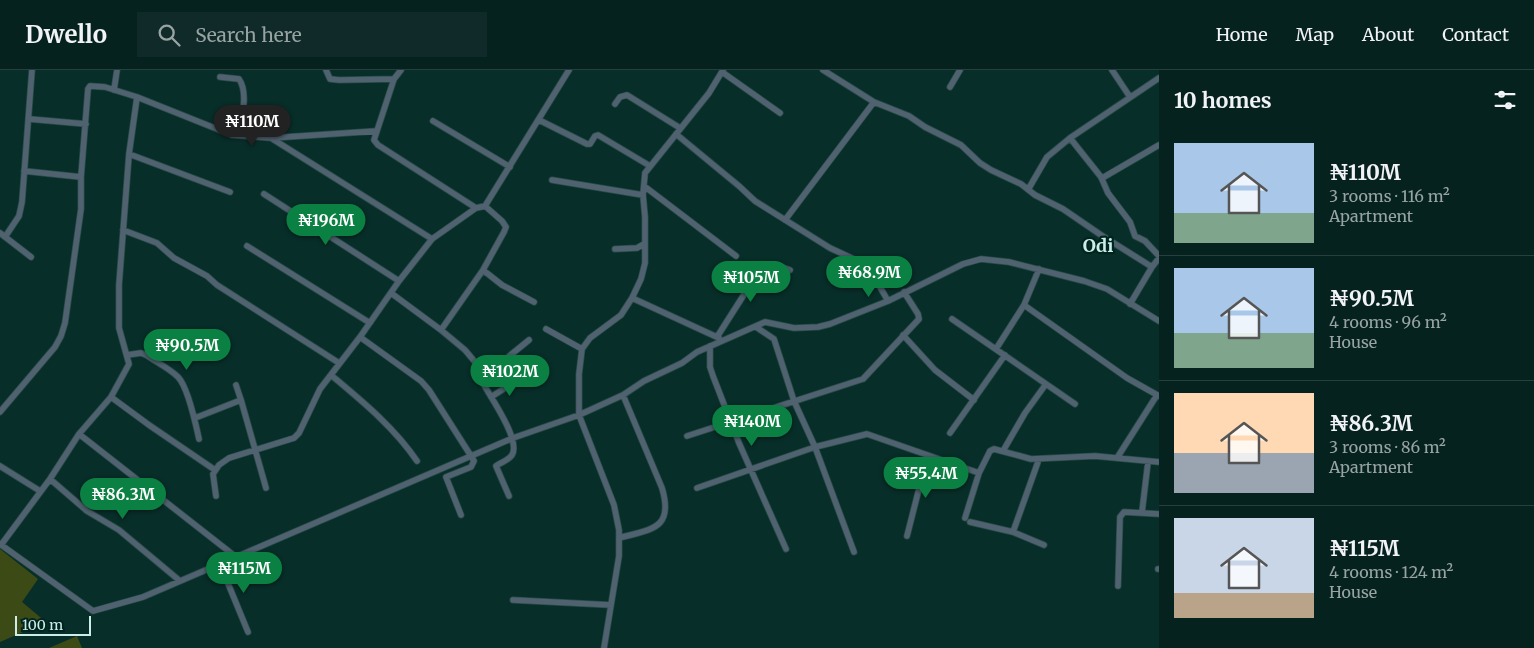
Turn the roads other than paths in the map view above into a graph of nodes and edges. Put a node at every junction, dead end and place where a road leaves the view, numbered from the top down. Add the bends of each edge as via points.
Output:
1 (32, 70) edge
2 (117, 70) edge
3 (326, 70) edge
4 (401, 70) edge
5 (822, 70) edge
6 (960, 70) edge
7 (1112, 70) edge
8 (566, 71) edge
9 (723, 71) edge
10 (220, 77) dead end
11 (1159, 78) edge
12 (394, 79) junction
13 (950, 87) dead end
14 (114, 90) junction
15 (137, 97) junction
16 (1130, 98) junction
17 (874, 102) junction
18 (615, 104) dead end
19 (780, 113) dead end
20 (29, 119) junction
21 (539, 120) junction
22 (433, 121) dead end
23 (86, 124) junction
24 (680, 128) junction
25 (377, 131) junction
26 (676, 134) junction
27 (239, 135) junction
28 (271, 138) junction
29 (1070, 138) junction
30 (1159, 145) edge
31 (129, 154) junction
32 (650, 166) junction
33 (510, 167) junction
34 (24, 172) junction
35 (1100, 177) junction
36 (81, 178) junction
37 (552, 180) dead end
38 (644, 186) junction
39 (1029, 188) junction
40 (230, 192) dead end
41 (264, 194) dead end
42 (643, 195) junction
43 (485, 206) junction
44 (476, 208) junction
45 (786, 220) junction
46 (123, 230) junction
47 (0, 233) edge
48 (6, 237) junction
49 (432, 238) junction
50 (644, 244) junction
51 (247, 246) dead end
52 (615, 249) dead end
53 (30, 256) dead end
54 (736, 256) dead end
55 (1159, 257) edge
56 (1152, 267) junction
57 (1039, 269) junction
58 (483, 270) junction
59 (790, 270) dead end
60 (399, 281) junction
61 (904, 292) junction
62 (391, 293) junction
63 (632, 298) junction
64 (888, 301) junction
65 (534, 302) dead end
66 (1130, 304) junction
67 (1024, 305) junction
68 (952, 318) dead end
69 (1159, 322) edge
70 (370, 323) junction
71 (756, 327) junction
72 (546, 329) dead end
73 (441, 330) junction
74 (903, 335) junction
75 (360, 337) junction
76 (717, 337) junction
77 (530, 340) dead end
78 (724, 340) junction
79 (710, 346) junction
80 (582, 349) junction
81 (996, 349) junction
82 (127, 354) junction
83 (1005, 355) junction
84 (339, 363) junction
85 (331, 375) junction
86 (486, 375) junction
87 (519, 380) dead end
88 (1046, 384) junction
89 (236, 385) dead end
90 (623, 395) junction
91 (1158, 396) edge
92 (111, 397) junction
93 (491, 397) junction
94 (241, 400) junction
95 (974, 400) junction
96 (794, 401) junction
97 (1075, 404) dead end
98 (0, 412) edge
99 (579, 415) junction
100 (195, 418) junction
101 (731, 421) junction
102 (950, 433) dead end
103 (80, 434) junction
104 (687, 436) dead end
105 (513, 438) junction
106 (199, 439) dead end
107 (815, 447) junction
108 (257, 450) junction
109 (1003, 451) junction
110 (471, 456) junction
111 (930, 457) junction
112 (1118, 458) junction
113 (1039, 459) junction
114 (416, 461) dead end
115 (1148, 462) junction
116 (1159, 462) edge
117 (0, 466) edge
118 (215, 470) junction
119 (750, 470) junction
120 (979, 473) junction
121 (50, 479) junction
122 (266, 488) dead end
123 (696, 488) dead end
124 (40, 491) junction
125 (216, 496) dead end
126 (509, 496) dead end
127 (1142, 512) junction
128 (1159, 514) edge
129 (461, 515) dead end
130 (1013, 532) junction
131 (907, 536) dead end
132 (619, 538) junction
133 (0, 544) edge
134 (1044, 545) dead end
135 (786, 549) dead end
136 (854, 552) dead end
137 (236, 557) junction
138 (220, 564) junction
139 (180, 581) junction
140 (1118, 586) dead end
141 (513, 600) dead end
142 (611, 606) junction
143 (248, 632) dead end
144 (604, 648) edge

1 - 20 street
2 - 14 street
3 - 12 street via 330,79
4 - 12 street
5 - 17 street
6 - 13 street
7 - 16 street
8 - 21 street
9 - 19 street
9 - 24 street
10 - 27 street via 239,80 243,86
11 - 16 street
12 - 25 street
14 - 15 street
14 - 23 street via 90,86
15 - 27 street
15 - 31 street
16 - 29 street
17 - 39 street via 910,116 961,146 991,170
17 - 45 street
18 - 24 street via 620,97 627,95
20 - 23 street
20 - 34 street
21 - 32 street via 587,144 598,135
21 - 33 street
22 - 33 street
23 - 36 street
24 - 26 street
25 - 28 street
25 - 44 street via 374,140 378,145
26 - 32 street
26 - 45 street via 755,202
27 - 28 street
28 - 49 street
29 - 35 street
29 - 39 street via 1047,157
30 - 35 street
31 - 40 street
31 - 46 street
32 - 38 street via 645,173
33 - 43 street
34 - 36 street
34 - 48 street via 19,216
35 - 55 street via 1130,222 1135,236 1146,241
36 - 98 street via 82,209 61,336
37 - 42 street
38 - 42 street
38 - 54 street
39 - 56 street via 1035,195 1063,209
41 - 60 street
42 - 50 street
43 - 44 street
43 - 58 street via 506,227
44 - 49 street
45 - 64 street via 830,248 858,261 872,273
46 - 82 street via 119,328
46 - 84 street via 157,243 174,258 207,276
47 - 48 street
48 - 53 street
49 - 60 street
50 - 52 street via 637,248
50 - 63 street via 645,263
51 - 70 street
55 - 56 street
56 - 66 street
57 - 61 street via 981,259
57 - 66 street via 1107,289
57 - 67 street
58 - 65 street
58 - 73 street
59 - 76 street via 776,265 745,293
60 - 62 street
61 - 64 street
61 - 74 street via 919,319
62 - 70 street
62 - 73 street
63 - 76 street
63 - 80 street via 621,315 590,338
64 - 71 street via 818,327 794,328 765,322
66 - 69 street
67 - 81 street
67 - 91 street via 1121,374
68 - 81 street
70 - 75 street
71 - 78 street
71 - 96 street via 774,339
72 - 80 street
73 - 86 street via 465,350
74 - 95 street via 935,370
74 - 96 street via 863,379
75 - 84 street
75 - 110 street via 421,381
76 - 78 street
77 - 86 street
78 - 79 street
79 - 90 street
79 - 101 street via 710,367
80 - 99 street
81 - 83 street
82 - 92 street via 129,364
82 - 100 street via 146,355 179,377
83 - 88 street
83 - 95 street
84 - 85 street
85 - 108 street via 294,438
85 - 114 street via 377,414 406,445
86 - 93 street via 483,381
87 - 93 street
88 - 97 street
88 - 109 street
89 - 94 street
90 - 99 street
90 - 132 street via 666,502 660,525
91 - 112 street
92 - 103 street
92 - 118 street
93 - 105 street
94 - 100 street
94 - 108 street
95 - 102 street
96 - 101 street
96 - 107 street
99 - 105 street
99 - 132 street via 614,505
100 - 106 street
101 - 104 street
101 - 119 street
103 - 121 street
103 - 137 street
105 - 110 street
105 - 126 street via 512,455 496,466
107 - 111 street via 867,434
107 - 119 street
107 - 136 street
108 - 118 street via 229,458
108 - 122 street
109 - 113 street
109 - 120 street via 990,451
110 - 129 street via 474,461 472,467 446,477
110 - 137 street
111 - 120 street
111 - 131 street
112 - 113 street via 1064,456
112 - 115 street
113 - 130 street
115 - 116 street
115 - 127 street
117 - 124 street
118 - 125 street via 212,478
119 - 123 street
119 - 135 street
120 - 130 street via 967,520
121 - 124 street
121 - 139 street
124 - 133 street
127 - 128 street
127 - 140 street via 1124,512 1120,517
130 - 134 street
132 - 142 street
133 - 139 street via 93,611 142,597
137 - 138 street
138 - 139 street
138 - 143 street
141 - 142 street
142 - 144 street

